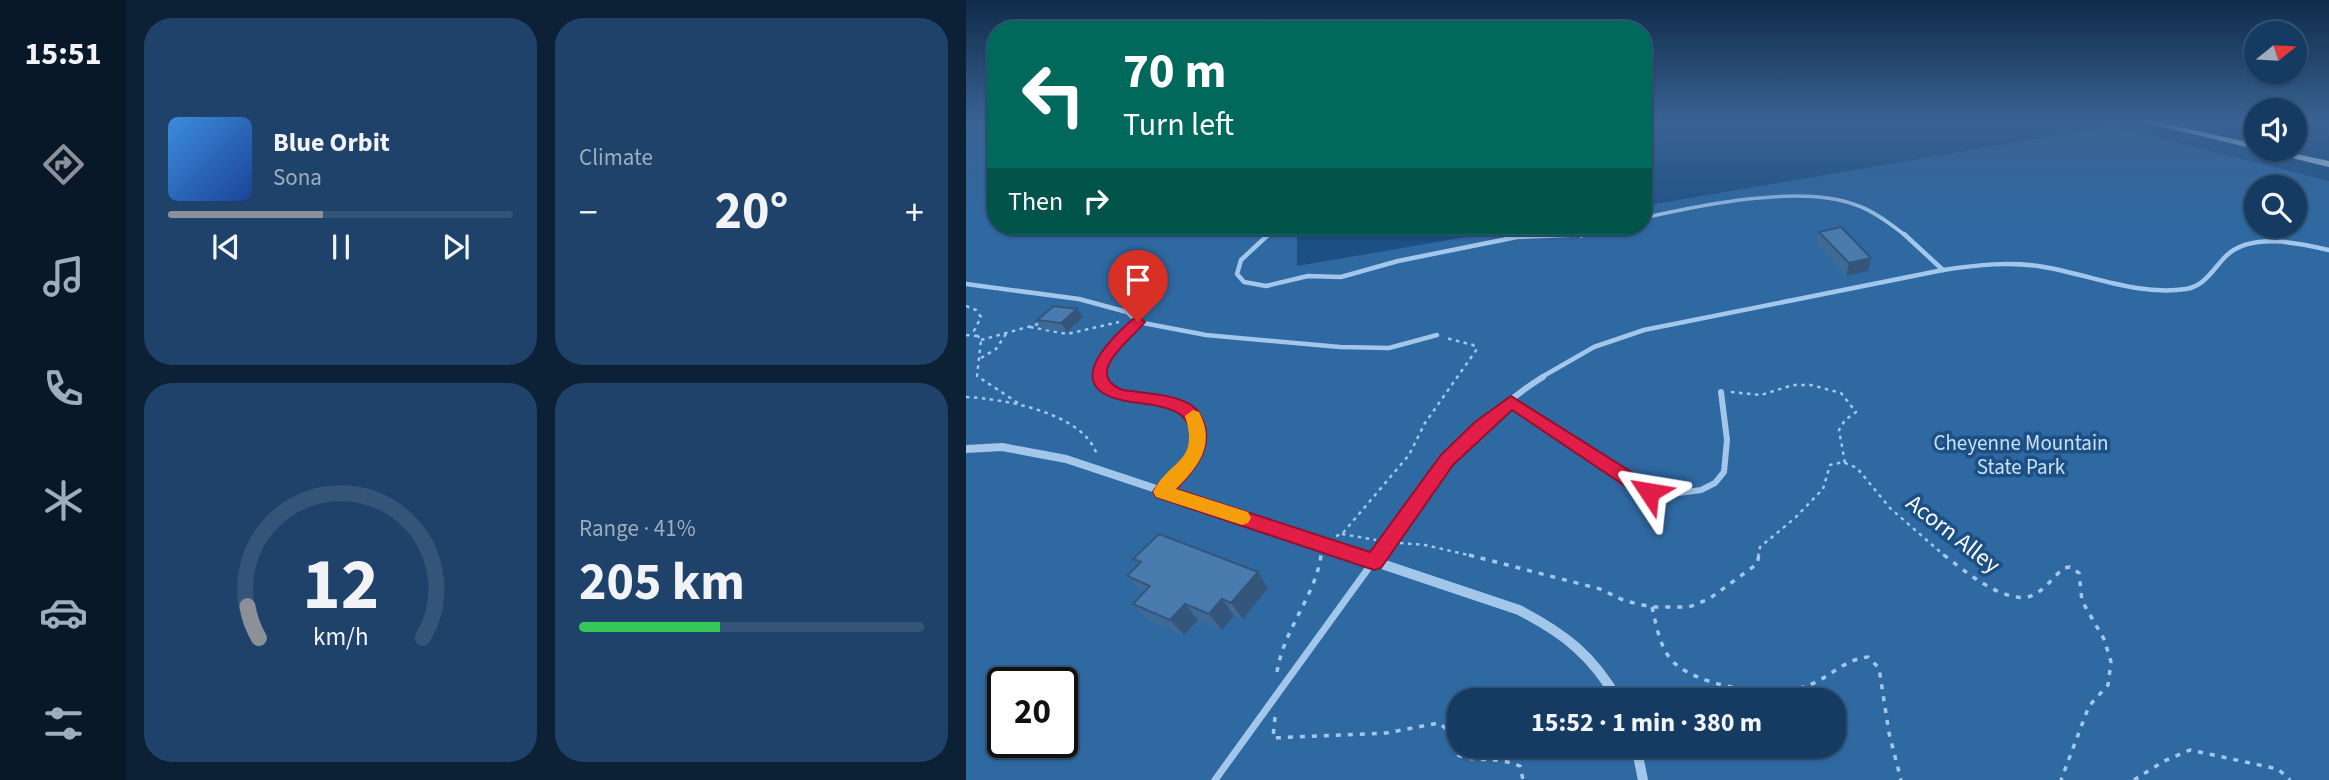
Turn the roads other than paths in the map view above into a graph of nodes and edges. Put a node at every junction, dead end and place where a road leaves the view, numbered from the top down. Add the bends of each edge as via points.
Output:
1 (2307, 158) edge
2 (2307, 159) edge
3 (2329, 164) edge
4 (1652, 216) edge
5 (1269, 235) edge
6 (1585, 235) edge
7 (2329, 250) edge
8 (1943, 270) junction
9 (966, 284) edge
10 (1138, 322) junction
11 (1437, 335) road end
12 (1721, 391) road end
13 (1511, 402) junction
14 (966, 449) edge
15 (1162, 492) junction
16 (1374, 562) junction
17 (1610, 688) edge
18 (1638, 758) edge
19 (1215, 780) edge
20 (1643, 780) edge

1 - 3 street
2 - 3 street
4 - 8 lane via 1718,203 1835,198 1885,220
5 - 6 lane via 1239,262 1237,274 1244,282 1266,286 1308,276 1355,275 1398,261 1517,237
7 - 8 lane via 2287,243 2241,246 2230,252 2206,282 2189,289 2161,291 2132,289 2042,267 1988,265
8 - 13 lane via 1644,330 1594,347 1539,379
9 - 10 lane via 1079,299 1110,306
10 - 11 lane via 1206,335 1340,347 1390,348
10 - 15 lane via 1104,358 1101,380 1108,390 1121,395 1181,406 1192,413 1200,436 1184,470
12 - 13 lane via 1729,461 1718,481 1700,492 1673,494 1649,492
13 - 16 lane via 1447,460
14 - 15 street via 1003,447 1066,459
15 - 16 street
16 - 17 street via 1519,610 1559,629 1591,659
16 - 19 lane
18 - 20 street

